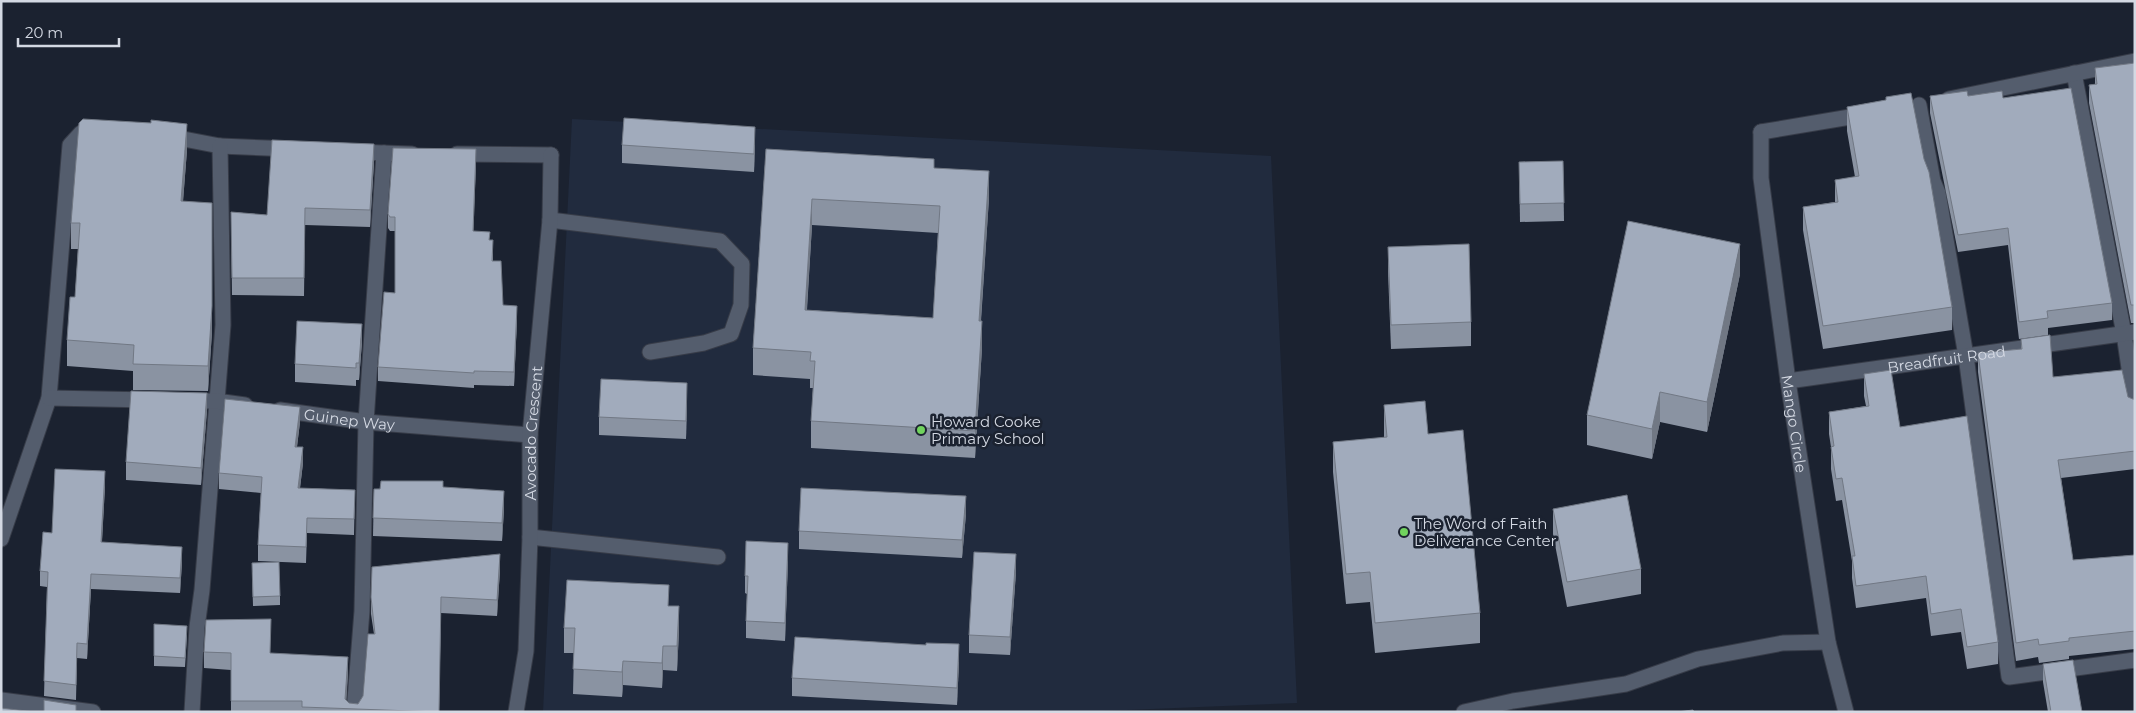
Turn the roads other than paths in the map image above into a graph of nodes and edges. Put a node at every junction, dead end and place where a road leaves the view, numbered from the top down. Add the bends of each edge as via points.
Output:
1 (2135, 61) edge
2 (2074, 73) junction
3 (1929, 103) junction
4 (1901, 108) edge
5 (1882, 111) edge
6 (110, 133) edge
7 (150, 135) edge
8 (220, 146) junction
9 (311, 150) edge
10 (338, 151) edge
11 (384, 153) junction
12 (423, 154) edge
13 (443, 154) edge
14 (550, 220) junction
15 (2129, 333) edge
16 (650, 352) dead end
17 (1966, 356) junction
18 (1788, 381) junction
19 (49, 398) junction
20 (216, 401) junction
21 (2135, 409) edge
22 (366, 422) junction
23 (530, 435) junction
24 (530, 537) junction
25 (1, 539) edge
26 (718, 557) dead end
27 (1828, 642) junction
28 (2135, 660) edge
29 (1, 700) edge
30 (93, 712) edge
31 (192, 712) edge
32 (354, 712) edge
33 (516, 712) edge
34 (1464, 712) edge
35 (1846, 712) edge

1 - 2 street
2 - 3 street
2 - 15 street
3 - 4 street
3 - 17 street via 1933,181 1938,193
5 - 18 street, Mango Circle via 1761,132 1761,178
6 - 19 street via 81,132 70,144
7 - 8 street
8 - 9 street
8 - 20 street via 224,326
10 - 11 street
11 - 12 street
11 - 22 street
13 - 14 street, Avocado Crescent via 551,155
14 - 16 street via 720,241 742,264 741,305 731,334 704,344
14 - 23 street, Avocado Crescent
15 - 17 street, Breadfruit Road
15 - 21 street
17 - 18 street, Breadfruit Road
17 - 28 street via 2009,677
18 - 27 street, Mango Circle
19 - 20 street, Guinep Way
19 - 25 street
20 - 22 street, Guinep Way
20 - 31 street
22 - 23 street, Guinep Way
22 - 32 street via 362,611
23 - 24 street, Avocado Crescent
24 - 26 street
24 - 33 street, Avocado Crescent via 526,651
27 - 34 street via 1783,643 1708,657 1626,684
27 - 35 street, Mango Circle
29 - 30 street

